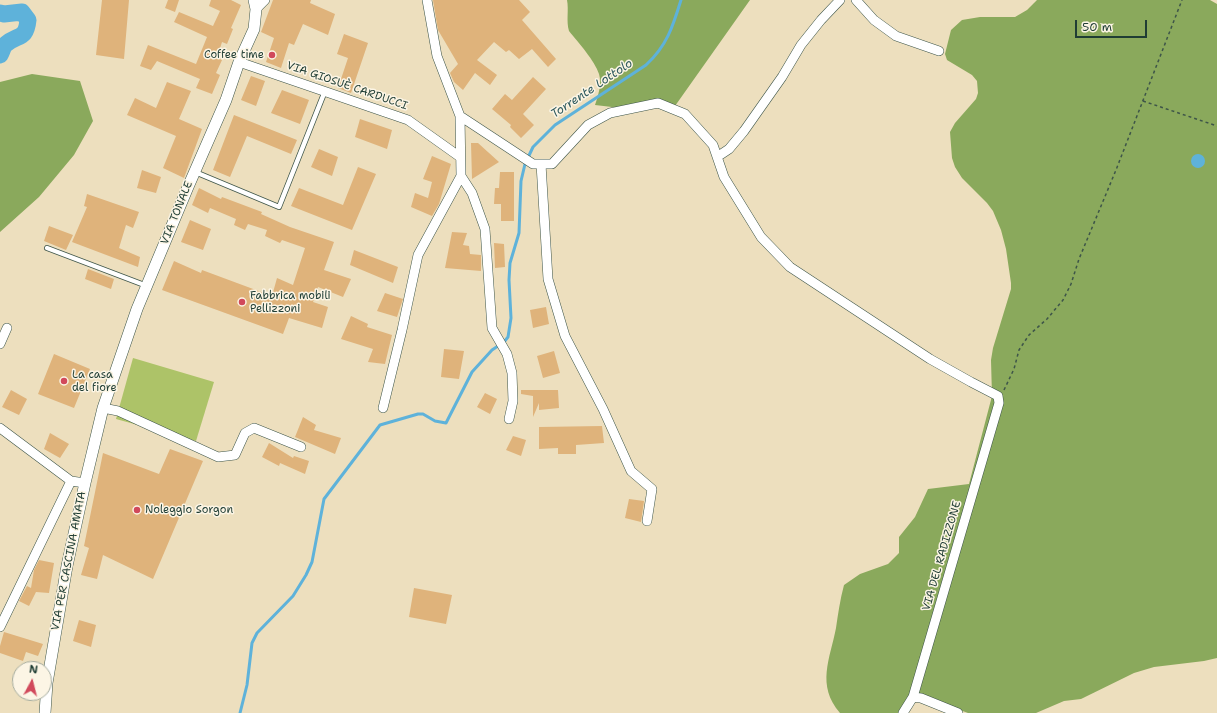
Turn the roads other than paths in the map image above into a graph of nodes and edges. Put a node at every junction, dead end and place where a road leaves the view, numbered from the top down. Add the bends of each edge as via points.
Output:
1 (264, 0) edge
2 (427, 0) edge
3 (840, 0) edge
4 (856, 0) edge
5 (255, 4) edge
6 (939, 51) dead end
7 (240, 62) junction
8 (325, 91) junction
9 (460, 116) junction
10 (460, 156) junction
11 (717, 157) junction
12 (537, 164) junction
13 (194, 172) junction
14 (461, 176) junction
15 (47, 248) dead end
16 (147, 286) junction
17 (7, 328) dead end
18 (0, 344) edge
19 (383, 408) dead end
20 (101, 413) junction
21 (509, 419) dead end
22 (0, 428) edge
23 (301, 447) dead end
24 (71, 481) junction
25 (85, 483) junction
26 (647, 520) dead end
27 (0, 627) edge
28 (913, 697) junction
29 (46, 710) edge
30 (903, 713) edge
31 (958, 713) edge

1 - 5 street
2 - 9 street via 437,56
3 - 11 street via 801,45 744,131 729,149
4 - 6 street via 874,20 896,36
5 - 7 street, VIA TONALE via 254,29
7 - 8 street, VIA GIOSUÈ CARDUCCI
7 - 13 street, VIA TONALE
8 - 10 street, VIA GIOSUÈ CARDUCCI via 408,120
8 - 13 lane via 279,207
9 - 10 street
9 - 12 street
10 - 14 street
11 - 12 street via 713,145 685,114 658,103 610,113 588,125 552,164
11 - 28 street, VIA DEL RADIZZONE via 724,177 761,237 790,267 930,359 998,396 999,403
12 - 26 street via 548,279 565,336 632,471 652,490
13 - 16 street, VIA TONALE
14 - 19 street via 418,255
14 - 21 street via 472,193 485,229 492,328 507,354 512,373 513,401
15 - 16 lane
16 - 20 street, VIA TONALE
17 - 18 street
20 - 23 street via 118,411 218,457 235,455 245,433 254,428
20 - 25 street, VIA PER CASCINA AMATA
22 - 24 street
24 - 25 street
24 - 27 street
25 - 29 street, VIA PER CASCINA AMATA via 67,566 47,683
28 - 30 street, VIA DEL RADIZZONE
28 - 31 street

